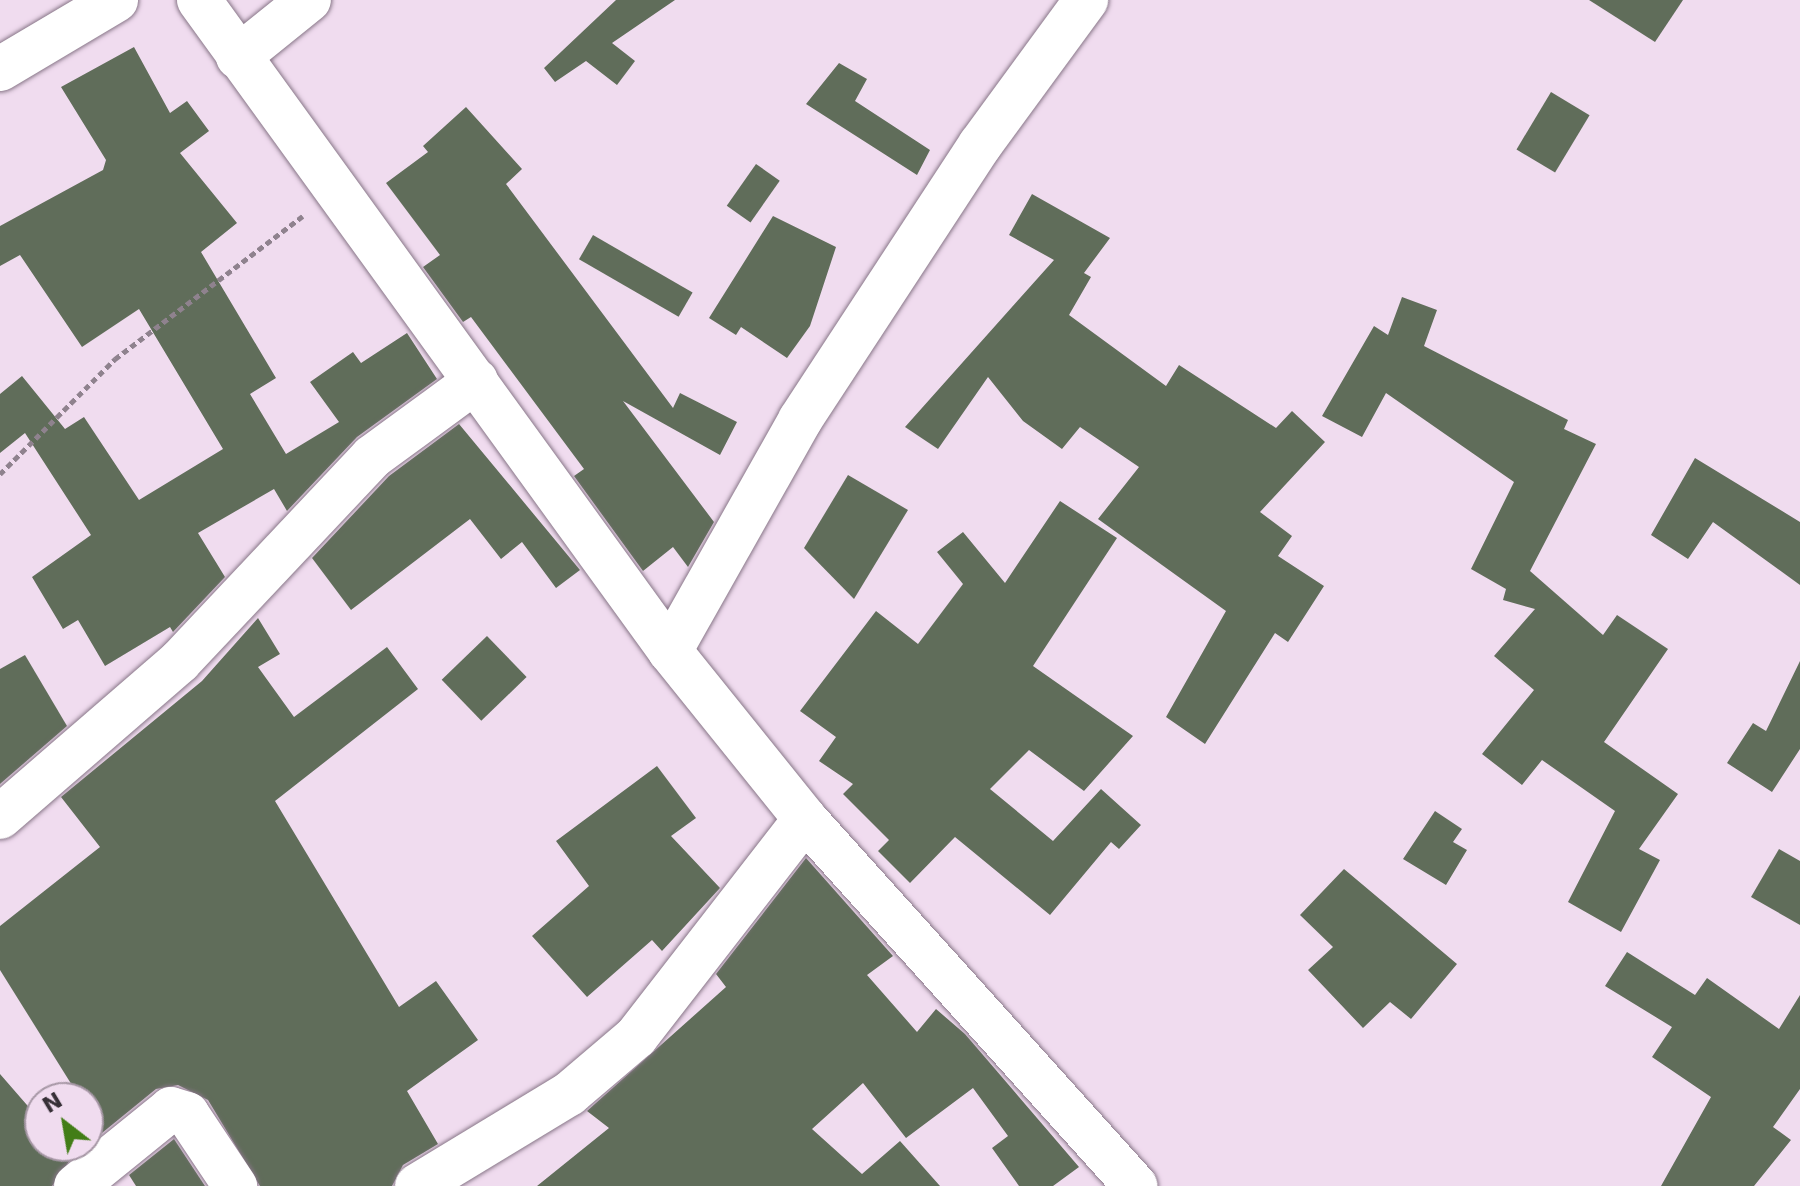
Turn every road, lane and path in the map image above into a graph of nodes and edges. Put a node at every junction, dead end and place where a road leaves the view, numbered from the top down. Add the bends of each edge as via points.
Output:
1 (116, 0) edge
2 (199, 0) edge
3 (309, 0) edge
4 (1086, 0) edge
5 (238, 57) junction
6 (0, 69) edge
7 (330, 190) junction
8 (476, 381) junction
9 (0, 474) edge
10 (670, 651) junction
11 (0, 817) edge
12 (805, 819) junction
13 (76, 1186) edge
14 (235, 1186) edge
15 (417, 1186) edge
16 (1135, 1186) edge

1 - 6 street
2 - 5 street
3 - 5 street
4 - 10 street via 980,145 800,420
5 - 7 street
7 - 8 street
7 - 9 path via 285,233 115,359
8 - 10 street
8 - 11 street via 372,457 180,661
10 - 12 street
12 - 15 street via 636,1037 569,1094
12 - 16 street
13 - 14 street via 171,1109 187,1114

